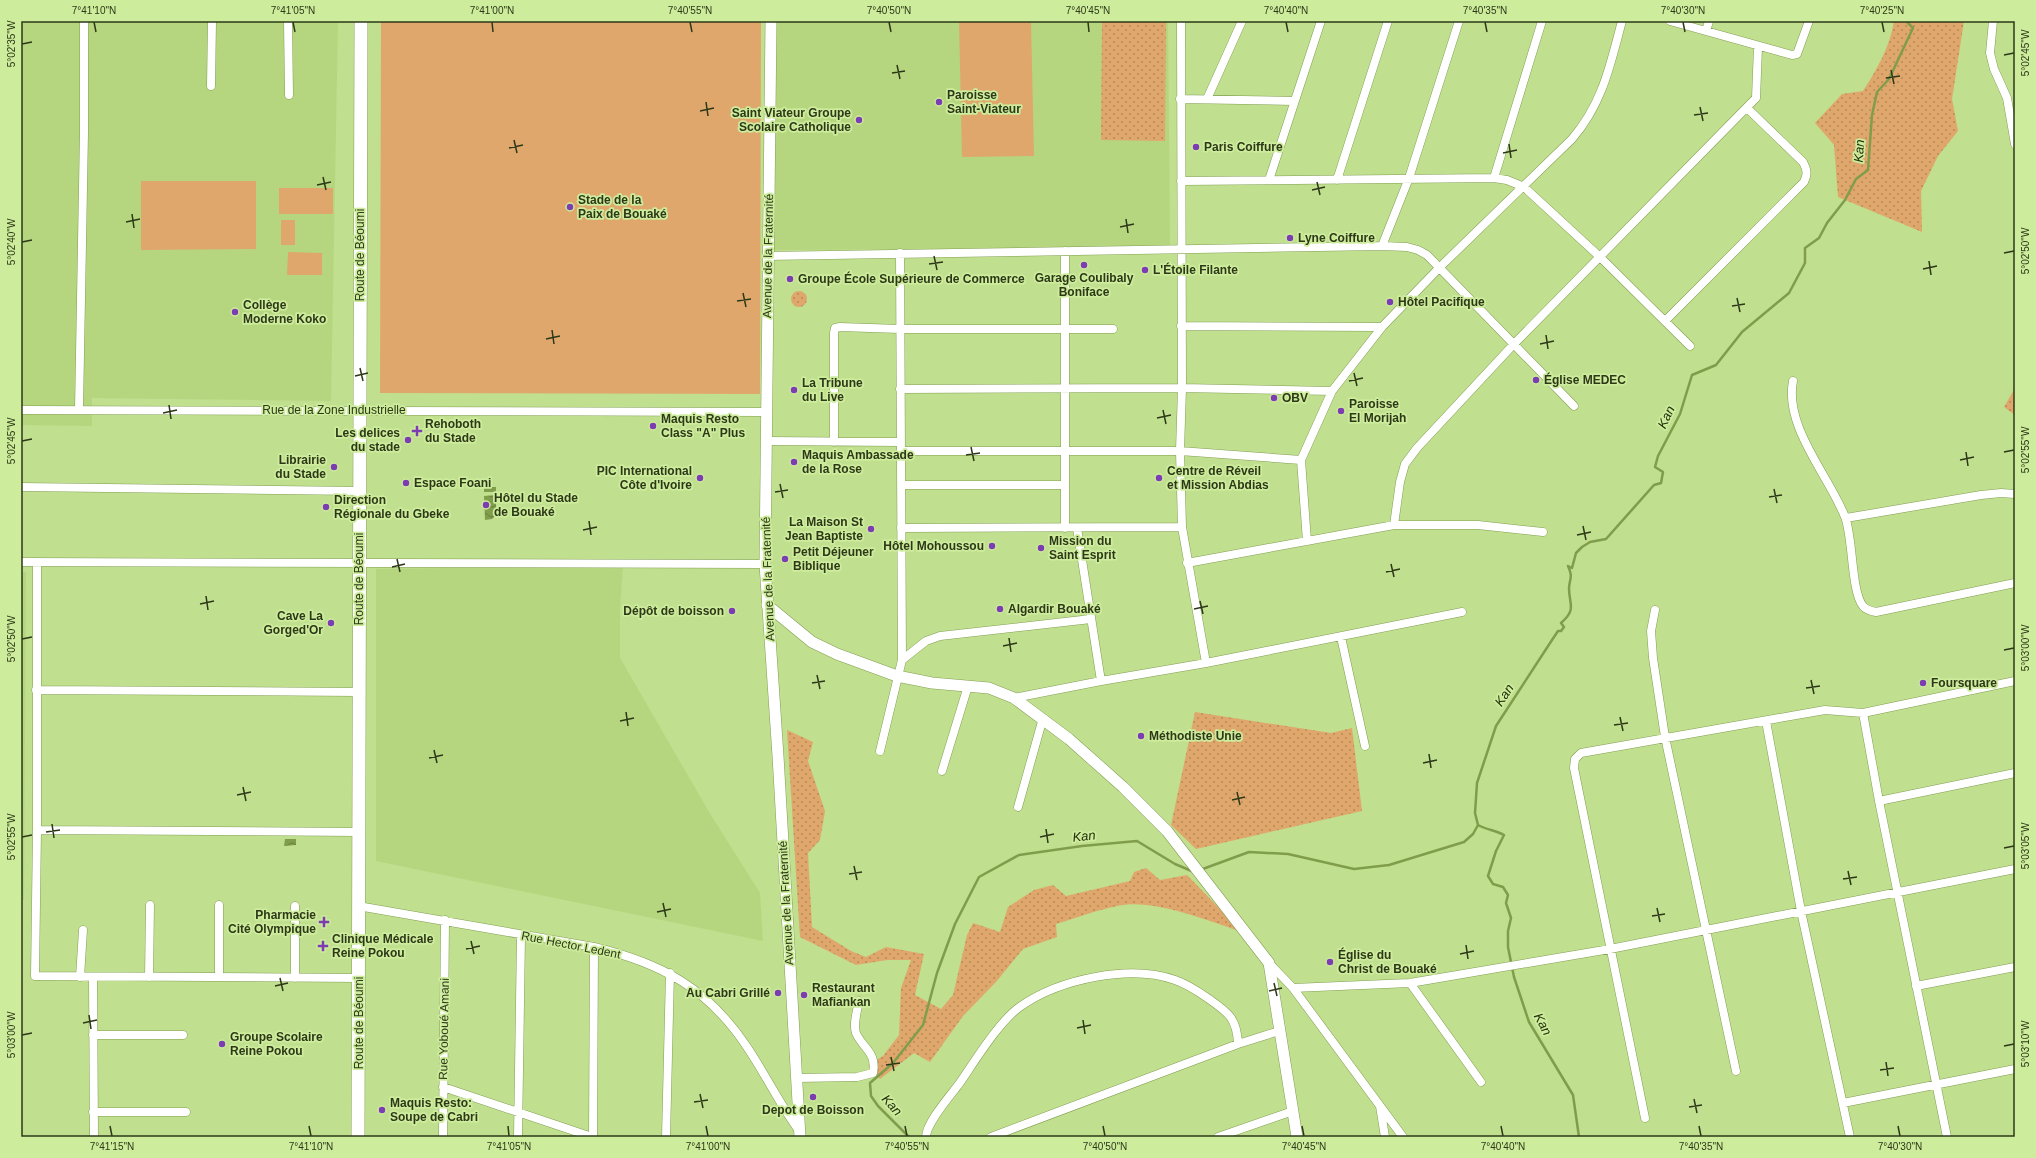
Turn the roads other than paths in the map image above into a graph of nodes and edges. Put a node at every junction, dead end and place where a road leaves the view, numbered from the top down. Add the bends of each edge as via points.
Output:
1 (84, 21) edge
2 (212, 21) edge
3 (288, 21) edge
4 (361, 21) edge
5 (771, 21) edge
6 (1181, 21) edge
7 (1242, 21) edge
8 (1321, 21) edge
9 (1388, 21) edge
10 (1459, 21) edge
11 (1542, 21) edge
12 (1622, 21) edge
13 (1670, 21) edge
14 (1709, 21) edge
15 (1809, 21) edge
16 (1993, 21) edge
17 (1706, 31) junction
18 (1758, 47) junction
19 (211, 86) dead end
20 (289, 95) dead end
21 (1180, 99) junction
22 (1207, 99) junction
23 (1294, 101) junction
24 (1748, 108) junction
25 (2015, 144) edge
26 (1409, 178) junction
27 (1494, 178) junction
28 (1269, 180) junction
29 (1337, 180) junction
30 (1181, 181) junction
31 (1524, 187) junction
32 (1382, 246) junction
33 (1181, 248) junction
34 (1064, 251) junction
35 (900, 253) junction
36 (767, 256) junction
37 (1600, 257) junction
38 (1440, 267) junction
39 (1664, 321) junction
40 (1181, 326) junction
41 (1382, 327) junction
42 (900, 329) junction
43 (1113, 329) dead end
44 (1065, 330) junction
45 (1513, 345) junction
46 (1690, 346) dead end
47 (1793, 380) dead end
48 (1182, 388) junction
49 (900, 389) junction
50 (1064, 389) junction
51 (1332, 391) junction
52 (1574, 406) dead end
53 (79, 409) junction
54 (21, 410) edge
55 (360, 410) junction
56 (766, 412) junction
57 (767, 441) junction
58 (834, 442) junction
59 (901, 442) junction
60 (901, 451) junction
61 (1064, 451) junction
62 (1180, 451) junction
63 (1301, 460) junction
64 (901, 485) junction
65 (1064, 485) junction
66 (21, 487) edge
67 (360, 491) junction
68 (2015, 494) edge
69 (1846, 518) junction
70 (1394, 525) junction
71 (1182, 527) junction
72 (901, 528) junction
73 (1065, 528) junction
74 (1077, 528) junction
75 (1543, 532) dead end
76 (1307, 541) junction
77 (21, 562) edge
78 (37, 562) junction
79 (1187, 563) junction
80 (360, 564) junction
81 (765, 564) junction
82 (2015, 583) edge
83 (767, 606) junction
84 (1655, 610) dead end
85 (1462, 612) dead end
86 (1091, 619) junction
87 (1341, 636) junction
88 (902, 660) junction
89 (1206, 663) junction
90 (898, 676) junction
91 (1101, 681) junction
92 (2015, 681) edge
93 (968, 686) junction
94 (36, 690) junction
95 (359, 692) junction
96 (1014, 698) junction
97 (1863, 713) junction
98 (1043, 718) junction
99 (1766, 721) junction
100 (1665, 737) junction
101 (1365, 746) dead end
102 (880, 751) dead end
103 (942, 771) dead end
104 (2015, 773) edge
105 (1879, 801) junction
106 (1018, 807) dead end
107 (37, 830) junction
108 (360, 832) junction
109 (2015, 869) edge
110 (1897, 893) junction
111 (150, 905) dead end
112 (219, 905) dead end
113 (295, 906) dead end
114 (358, 906) junction
115 (1802, 911) junction
116 (445, 920) junction
117 (83, 930) dead end
118 (1707, 930) junction
119 (521, 936) junction
120 (594, 947) junction
121 (1610, 949) junction
122 (1269, 963) junction
123 (2015, 967) edge
124 (670, 973) junction
125 (219, 976) junction
126 (80, 977) junction
127 (94, 977) junction
128 (149, 977) junction
129 (295, 978) junction
130 (359, 978) junction
131 (1410, 983) junction
132 (1916, 986) junction
133 (1293, 988) junction
134 (859, 1001) dead end
135 (1279, 1031) junction
136 (93, 1035) junction
137 (183, 1036) dead end
138 (1238, 1044) junction
139 (2015, 1069) edge
140 (1736, 1071) dead end
141 (797, 1078) junction
142 (1481, 1082) dead end
143 (1935, 1085) junction
144 (443, 1087) junction
145 (1843, 1103) junction
146 (1379, 1104) junction
147 (1293, 1111) junction
148 (93, 1112) junction
149 (186, 1112) dead end
150 (519, 1112) junction
151 (1645, 1118) dead end
152 (800, 1135) edge
153 (94, 1137) edge
154 (358, 1137) edge
155 (443, 1137) edge
156 (518, 1137) edge
157 (593, 1137) edge
158 (666, 1137) edge
159 (926, 1137) edge
160 (991, 1137) edge
161 (1218, 1137) edge
162 (1297, 1137) edge
163 (1385, 1137) edge
164 (1403, 1137) edge
165 (1850, 1137) edge
166 (1947, 1137) edge

1 - 53 street
2 - 19 street
3 - 20 street
4 - 55 main road, Route de Béoumi
5 - 36 street, Avenue de la Fraternité
6 - 21 street
7 - 22 street
8 - 23 street
9 - 29 street
10 - 26 street
11 - 27 street
12 - 31 street via 1605,81 1587,122
13 - 17 street
14 - 17 street
15 - 18 street via 1797,54
16 - 25 street via 1990,53 2007,98
17 - 18 street
18 - 24 street via 1756,98
21 - 22 street
21 - 30 street
22 - 23 street
23 - 28 street
24 - 37 street
24 - 39 street via 1803,162 1807,176 1804,182
26 - 27 street
26 - 29 street
26 - 32 street
27 - 31 street
28 - 29 street
28 - 30 street
30 - 33 street
31 - 37 street
31 - 38 street
32 - 33 street
32 - 38 street via 1418,250
33 - 34 street
33 - 40 street
34 - 35 street
34 - 44 street
35 - 36 street
35 - 42 street
36 - 56 street, Avenue de la Fraternité
37 - 39 street
37 - 45 street
38 - 41 street
38 - 45 street
39 - 46 street
40 - 41 street
40 - 48 street
41 - 51 street
42 - 44 street
42 - 49 street
42 - 58 street via 835,328
43 - 44 street
44 - 50 street
45 - 52 street
45 - 70 street via 1405,464
47 - 69 street via 1793,408 1799,425
48 - 50 street
48 - 51 street
48 - 62 street
49 - 50 street
49 - 59 street
50 - 61 street
51 - 63 street
53 - 54 street, Rue de la Zone Industrielle
53 - 55 street, Rue de la Zone Industrielle
55 - 56 street, Rue de la Zone Industrielle
55 - 67 main road, Route de Béoumi
56 - 57 street, Avenue de la Fraternité
57 - 58 street
57 - 81 street, Avenue de la Fraternité
58 - 59 street
59 - 60 street
60 - 61 street
60 - 64 street
61 - 62 street
61 - 65 street
62 - 63 street
62 - 71 street
63 - 76 street
64 - 65 street
64 - 72 street
65 - 73 street
66 - 67 street
67 - 80 main road, Route de Béoumi
68 - 69 street via 1981,495
69 - 82 street via 1858,593 1862,606 1869,610 1876,612
70 - 75 street via 1478,525
70 - 76 street
71 - 74 street
71 - 79 street
72 - 73 street
72 - 88 street
73 - 74 street
74 - 86 street
76 - 79 street
77 - 78 street
78 - 80 street
78 - 94 street
79 - 89 street
80 - 81 street
80 - 95 main road, Route de Béoumi
81 - 83 street, Avenue de la Fraternité
83 - 90 street via 812,642
83 - 141 street, Avenue de la Fraternité
84 - 100 street via 1651,631 1652,658
85 - 87 street
86 - 88 street via 940,636 926,641
86 - 91 street
87 - 89 street
87 - 101 street
88 - 90 street
89 - 91 street
90 - 93 street via 932,683
90 - 102 street
91 - 96 street
92 - 97 street
93 - 96 street via 989,688
93 - 103 street
94 - 95 street
94 - 107 street
95 - 108 main road, Route de Béoumi
96 - 98 street
97 - 99 street via 1825,710
97 - 105 street
98 - 106 street
98 - 122 street via 1123,787 1167,832
99 - 100 street
99 - 115 street
100 - 118 street
100 - 121 street via 1581,753 1575,759 1574,768
104 - 105 street
105 - 110 street
107 - 108 street
107 - 126 street via 35,976
108 - 114 main road, Route de Béoumi
109 - 110 street
110 - 115 street
110 - 132 street
111 - 128 street
112 - 125 street
113 - 129 street
114 - 116 street, Rue Hector Ledent
114 - 130 main road, Route de Béoumi
115 - 118 street
115 - 145 street
116 - 119 street, Rue Hector Ledent
116 - 144 street, Rue Yoboué Amani
117 - 126 street
118 - 121 street
118 - 140 street
119 - 120 street, Rue Hector Ledent
119 - 150 street
120 - 124 street, Rue Hector Ledent via 643,961
120 - 157 street
121 - 131 street
121 - 151 street
122 - 133 street
122 - 135 street
123 - 132 street
124 - 152 street, Rue Hector Ledent via 709,1000 731,1023
124 - 158 street
125 - 128 street
125 - 129 street
126 - 127 street
127 - 128 street
127 - 136 street
129 - 130 street
130 - 154 main road, Route de Béoumi
131 - 133 street
131 - 142 street
132 - 143 street
133 - 146 street
134 - 141 street via 855,1016 856,1033 871,1053 875,1064 873,1073 857,1077
135 - 138 street
135 - 147 street
136 - 137 street
136 - 148 street
138 - 159 street via 1238,1030 1230,1014 1201,993 1175,980 1153,974 1123,974 1085,979 1035,997 1020,1007 1003,1024 950,1096 927,1128
138 - 160 street
139 - 143 street
141 - 152 street, Avenue de la Fraternité
143 - 145 street
143 - 166 street
144 - 150 street
144 - 155 street, Rue Yoboué Amani
145 - 165 street
146 - 163 street
146 - 164 street
147 - 161 street
147 - 162 street
148 - 149 street
148 - 153 street
150 - 156 street
150 - 157 street

